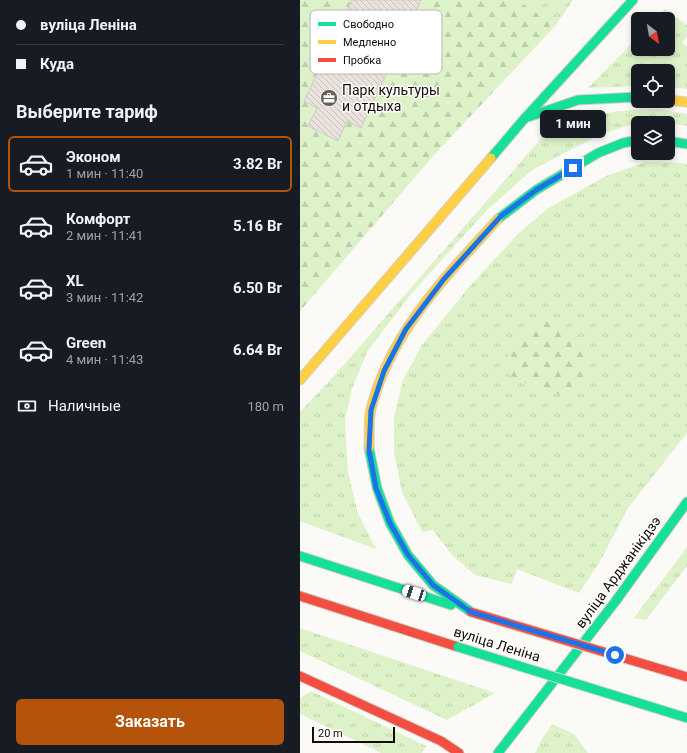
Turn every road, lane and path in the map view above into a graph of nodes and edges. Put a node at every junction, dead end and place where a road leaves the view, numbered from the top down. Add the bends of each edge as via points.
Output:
1 (633, 0) edge
2 (631, 97) edge
3 (675, 101) edge
4 (687, 102) edge
5 (525, 118) junction
6 (631, 141) edge
7 (675, 142) edge
8 (687, 144) edge
9 (300, 380) edge
10 (687, 502) edge
11 (300, 556) edge
12 (300, 596) edge
13 (471, 612) junction
14 (300, 676) edge
15 (687, 676) edge
16 (687, 718) edge
17 (459, 753) edge
18 (498, 753) edge

1 - 5 main road
2 - 5 main road via 578,100
3 - 4 main road
5 - 9 main road
6 - 13 main road via 598,153 536,190 501,216 444,279 406,329 384,371 371,410 369,450 376,488 390,523 408,555 433,585
7 - 8 main road
10 - 18 main road, вуліца Арджанікідзэ via 615,602
11 - 13 main road, вуліца Леніна
12 - 16 main road, вуліца Леніна, bridge
13 - 15 main road, вуліца Леніна, bridge
14 - 17 main road via 441,741

